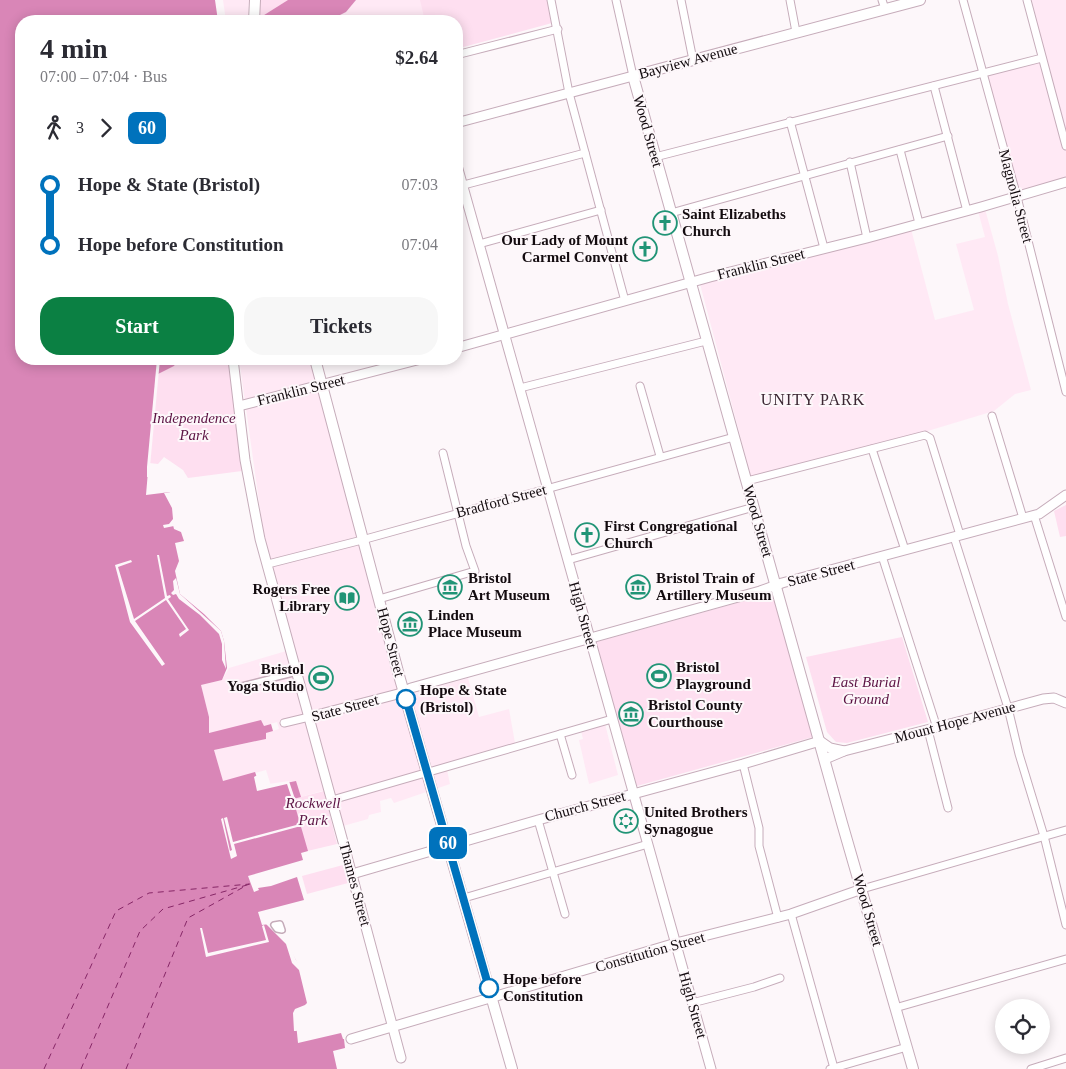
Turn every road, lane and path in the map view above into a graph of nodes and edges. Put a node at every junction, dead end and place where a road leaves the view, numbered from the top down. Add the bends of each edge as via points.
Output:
1 (255, 0) edge
2 (551, 0) edge
3 (616, 0) edge
4 (681, 0) edge
5 (790, 0) edge
6 (920, 0) edge
7 (964, 0) edge
8 (1027, 0) edge
9 (884, 5) edge
10 (254, 15) edge
11 (558, 29) junction
12 (796, 32) junction
13 (463, 53) edge
14 (1042, 58) junction
15 (693, 60) junction
16 (982, 73) junction
17 (633, 76) junction
18 (934, 86) junction
19 (570, 93) junction
20 (463, 121) edge
21 (790, 121) junction
22 (948, 136) junction
23 (1066, 146) edge
24 (900, 150) junction
25 (585, 153) junction
26 (656, 157) junction
27 (850, 162) junction
28 (804, 175) junction
29 (1066, 182) edge
30 (463, 185) edge
31 (1017, 197) junction
32 (463, 198) edge
33 (601, 210) junction
34 (968, 211) junction
35 (672, 213) junction
36 (919, 224) junction
37 (867, 238) junction
38 (479, 244) junction
39 (824, 248) junction
40 (691, 282) junction
41 (625, 301) junction
42 (505, 334) junction
43 (706, 341) junction
44 (463, 346) edge
45 (234, 365) edge
46 (317, 365) edge
47 (398, 365) edge
48 (322, 385) junction
49 (640, 386) dead end
50 (520, 388) junction
51 (1066, 388) edge
52 (239, 406) junction
53 (992, 416) dead end
54 (734, 437) junction
55 (872, 449) junction
56 (443, 453) dead end
57 (660, 456) junction
58 (747, 481) junction
59 (548, 488) junction
60 (1066, 495) edge
61 (754, 507) junction
62 (458, 513) junction
63 (1034, 515) junction
64 (1023, 518) junction
65 (957, 536) junction
66 (362, 540) junction
67 (905, 550) junction
68 (882, 556) junction
69 (568, 560) junction
70 (268, 564) junction
71 (776, 585) junction
72 (379, 598) junction
73 (1066, 617) edge
74 (590, 638) junction
75 (297, 672) junction
76 (234, 688) dead end
77 (404, 692) junction
78 (1066, 704) edge
79 (1008, 708) junction
80 (309, 717) junction
81 (612, 719) junction
82 (284, 723) dead end
83 (932, 729) junction
84 (560, 734) junction
85 (820, 741) junction
86 (844, 751) junction
87 (825, 759) junction
88 (743, 764) junction
89 (427, 773) junction
90 (572, 775) dead end
91 (633, 793) junction
92 (332, 800) junction
93 (948, 808) dead end
94 (538, 820) junction
95 (1066, 830) edge
96 (1044, 836) junction
97 (648, 844) junction
98 (448, 845) junction
99 (553, 872) junction
100 (352, 874) junction
101 (862, 889) junction
102 (464, 898) junction
103 (565, 914) dead end
104 (791, 914) junction
105 (778, 918) junction
106 (1066, 924) edge
107 (676, 944) junction
108 (1066, 959) edge
109 (780, 978) dead end
110 (492, 998) junction
111 (692, 1003) junction
112 (896, 1008) junction
113 (392, 1027) junction
114 (351, 1039) dead end
115 (907, 1047) junction
116 (401, 1058) dead end
117 (1066, 1058) edge
118 (832, 1068) edge
119 (512, 1069) edge
120 (711, 1069) edge
121 (913, 1069) edge
122 (1031, 1069) edge

1 - 10 main road
2 - 11 street
3 - 17 street, Wood Street
4 - 15 street
5 - 12 street
6 - 9 main road, Bayview Avenue
7 - 16 street, Magnolia Street
8 - 14 street
9 - 12 main road, Bayview Avenue
11 - 13 street
11 - 19 street
12 - 15 main road, Bayview Avenue
14 - 16 street
14 - 23 street
15 - 17 main road, Bayview Avenue
16 - 18 street
16 - 31 street, Magnolia Street
17 - 19 street, Bayview Avenue
17 - 26 main road, Wood Street
18 - 21 street
18 - 22 street
19 - 20 street, Bayview Avenue
19 - 25 street
21 - 26 street
21 - 28 street
22 - 24 street
22 - 34 street
24 - 27 street
24 - 36 street
25 - 30 street
25 - 33 street
26 - 35 main road, Wood Street
27 - 28 street
27 - 37 street
28 - 35 street
28 - 39 street
29 - 31 street, Franklin Street
31 - 34 street, Franklin Street
31 - 51 street, Magnolia Street
32 - 38 street, High Street
33 - 38 street
33 - 41 street
34 - 36 street, Franklin Street
35 - 40 main road, Wood Street
36 - 37 street, Franklin Street
37 - 39 street, Franklin Street
38 - 42 street, High Street
39 - 40 street, Franklin Street
40 - 41 street, Franklin Street
40 - 43 main road, Wood Street
41 - 42 street, Franklin Street
42 - 44 street, Franklin Street
42 - 50 street, High Street
43 - 50 street
43 - 54 main road, Wood Street
45 - 52 street, Thames Street
46 - 48 main road, Hope Street
47 - 48 street, Franklin Street
48 - 52 street, Franklin Street
48 - 66 main road, Hope Street
49 - 57 street
50 - 59 street, High Street
52 - 70 street, Thames Street via 250,491
53 - 64 street
54 - 57 street, Bradford Street
54 - 58 main road, Wood Street
55 - 58 street
55 - 65 street via 928,436
55 - 67 street
56 - 62 street
57 - 59 street, Bradford Street
58 - 61 main road, Wood Street
59 - 62 street, Bradford Street
59 - 69 street, High Street
60 - 63 street, State Street
61 - 69 street
61 - 71 main road, Wood Street
62 - 66 street, Bradford Street
62 - 72 street via 475,571
63 - 64 street, State Street
63 - 73 street
64 - 65 street, State Street
65 - 67 street, State Street
65 - 79 street
66 - 70 street, Bradford Street
66 - 72 main road, Hope Street
67 - 68 street, State Street
68 - 71 street, State Street
68 - 83 street
69 - 74 street, High Street
70 - 75 street, Thames Street
71 - 74 street, State Street
71 - 85 main road, Wood Street
72 - 77 main road, Hope Street
74 - 77 street, State Street
74 - 81 street, High Street
75 - 76 street
75 - 80 street, Thames Street
77 - 80 street, State Street
77 - 89 main road, Hope Street
78 - 79 street, Mount Hope Avenue via 1047,698
79 - 83 street, Mount Hope Avenue
79 - 96 street
80 - 82 street, State Street
80 - 92 street, Thames Street
81 - 84 street
81 - 91 street, High Street
83 - 86 street, Mount Hope Avenue
83 - 93 street
84 - 89 street
84 - 90 street
85 - 86 street via 830,748
85 - 87 main road, Wood Street
85 - 88 street, Church Street
86 - 87 street, Mount Hope Avenue
87 - 101 main road, Wood Street
88 - 91 street, Church Street
88 - 105 street
89 - 92 street
89 - 98 main road, Hope Street
91 - 94 street, Church Street
91 - 97 street, High Street
92 - 100 street, Thames Street
94 - 98 street, Church Street
94 - 99 street
95 - 96 street
96 - 101 street
96 - 106 street
97 - 99 street
97 - 107 street, High Street
98 - 100 street, Church Street
98 - 102 main road, Hope Street
99 - 102 street
99 - 103 street
100 - 113 street, Thames Street
101 - 104 street, Constitution Street
101 - 112 main road, Wood Street
102 - 110 main road, Hope Street
104 - 105 street, Constitution Street
104 - 118 street
105 - 107 street, Constitution Street
107 - 110 street, Constitution Street
107 - 111 street, High Street
108 - 112 street
109 - 111 street
110 - 113 street, Constitution Street
110 - 119 main road, Hope Street
111 - 120 street, High Street
112 - 115 main road, Wood Street
113 - 114 street, Constitution Street
113 - 116 street, Thames Street
115 - 118 street
115 - 121 main road, Wood Street
117 - 122 street

